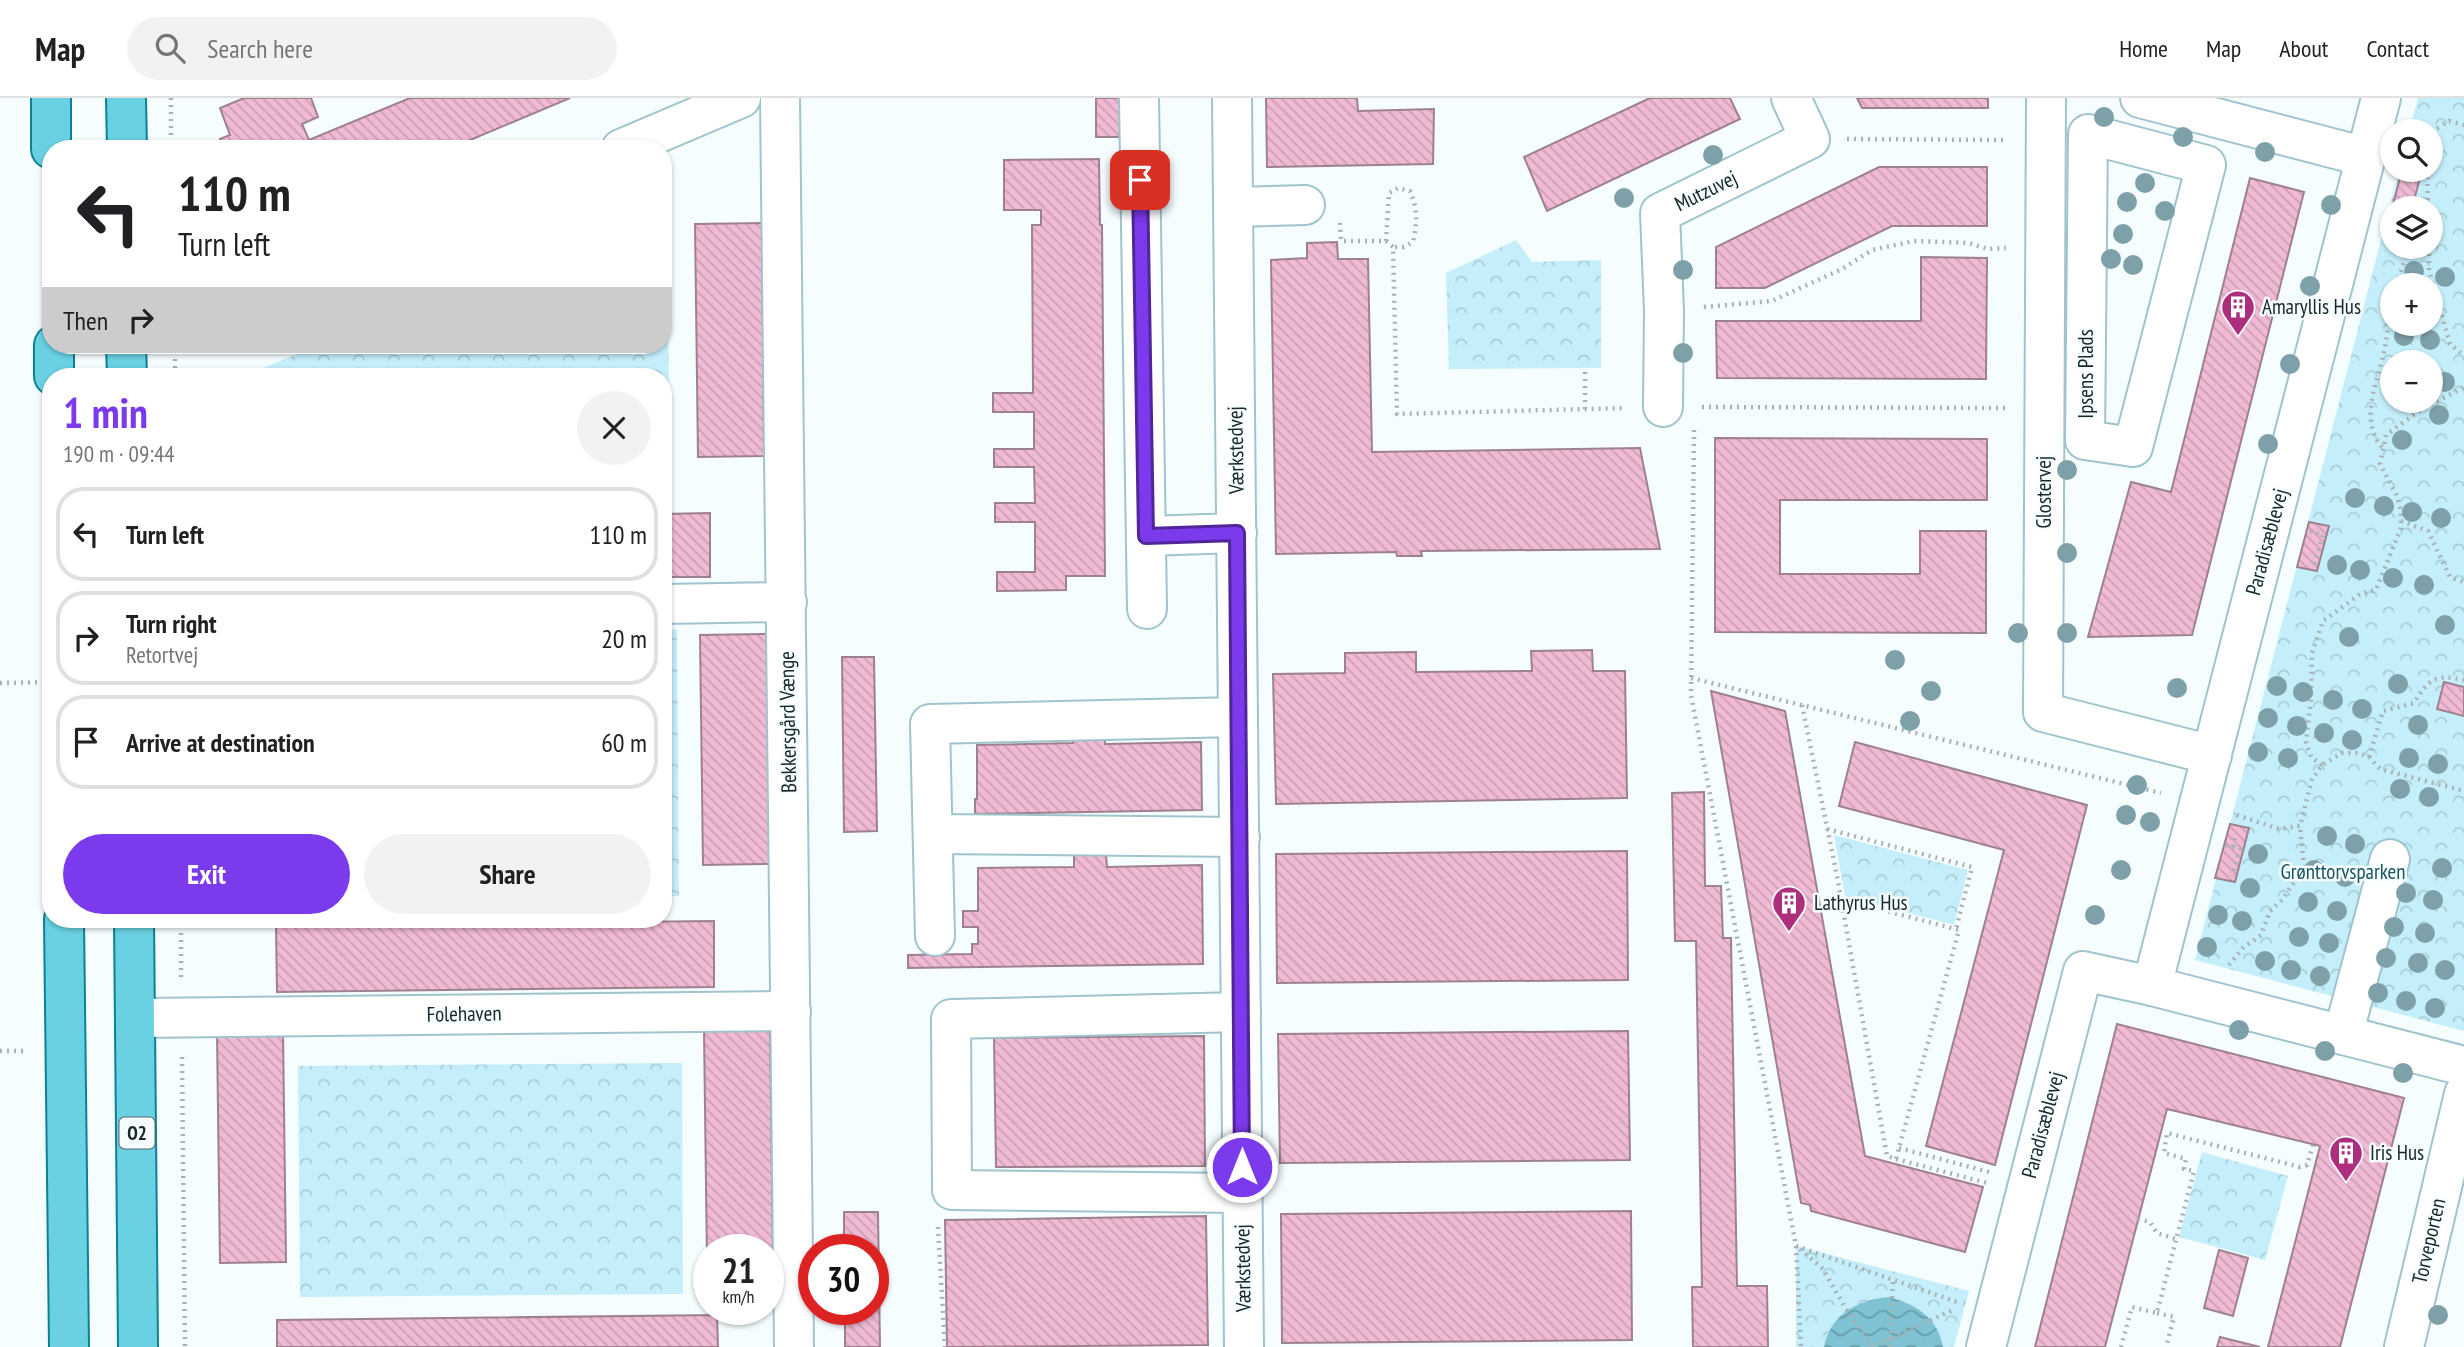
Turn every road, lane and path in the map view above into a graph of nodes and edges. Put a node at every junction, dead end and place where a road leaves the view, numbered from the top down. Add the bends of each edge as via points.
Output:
1 (51, 98) edge
2 (126, 98) edge
3 (170, 98) edge
4 (741, 98) edge
5 (780, 98) edge
6 (1139, 98) edge
7 (1233, 98) edge
8 (1791, 98) edge
9 (2046, 98) edge
10 (2140, 98) edge
11 (2381, 98) edge
12 (2443, 125) edge
13 (2464, 125) edge
14 (1810, 139) junction
15 (51, 140) edge
16 (127, 140) edge
17 (171, 140) edge
18 (642, 140) edge
19 (2046, 140) junction
20 (2366, 157) junction
21 (2206, 166) joint
22 (1306, 205) joint
23 (1234, 207) junction
24 (1386, 242) junction
25 (1393, 247) junction
26 (2045, 248) junction
27 (2429, 259) edge
28 (1664, 312) junction
29 (2386, 336) edge
30 (2464, 356) edge
31 (1586, 368) dead end
32 (2464, 387) edge
33 (1679, 407) junction
34 (2045, 408) junction
35 (1585, 409) junction
36 (2383, 448) junction
37 (2401, 521) junction
38 (1237, 533) junction
39 (2317, 533) dead end
40 (1146, 536) junction
41 (2314, 566) dead end
42 (2464, 582) edge
43 (787, 602) junction
44 (672, 604) edge
45 (1147, 609) dead end
46 (1691, 678) junction
47 (2464, 680) edge
48 (42, 682) edge
49 (0, 683) edge
50 (1802, 705) junction
51 (1238, 717) junction
52 (2212, 755) junction
53 (2369, 757) junction
54 (2322, 765) junction
55 (2464, 791) edge
56 (2199, 802) junction
57 (2300, 826) junction
58 (1827, 829) junction
59 (933, 834) junction
60 (2236, 834) dead end
61 (1240, 837) junction
62 (2390, 859) dead end
63 (2232, 876) dead end
64 (1841, 898) junction
65 (64, 928) edge
66 (134, 928) edge
67 (181, 928) edge
68 (1956, 929) junction
69 (935, 936) dead end
70 (2152, 986) junction
71 (2208, 1000) junction
72 (791, 1011) junction
73 (1241, 1012) junction
74 (182, 1017) junction
75 (137, 1018) junction
76 (2343, 1035) junction
77 (2464, 1066) edge
78 (2464, 1094) edge
79 (2313, 1145) dead end
80 (1899, 1148) junction
81 (1896, 1159) junction
82 (2028, 1182) junction
83 (1987, 1183) dead end
84 (952, 1190) junction
85 (1242, 1193) junction
86 (2138, 1219) dead end
87 (2176, 1239) junction
88 (1796, 1246) junction
89 (1893, 1280) junction
90 (2157, 1313) junction
91 (1890, 1339) junction
92 (69, 1347) edge
93 (138, 1347) edge
94 (185, 1347) edge
95 (794, 1347) edge
96 (945, 1347) edge
97 (1244, 1347) edge
98 (1801, 1347) edge
99 (1873, 1347) edge
100 (1890, 1347) edge
101 (1986, 1347) edge
102 (2121, 1347) edge
103 (2166, 1347) edge
104 (2404, 1347) edge

1 - 15 main road
2 - 16 main road
3 - 17 path
4 - 18 street
5 - 43 street, Bekkersgård Vænge
6 - 40 street
7 - 23 street, Værkstedvej
8 - 14 street
9 - 19 street, Glostervej
10 - 20 street
11 - 20 street, Paradisæblevej
12 - 13 path via 2449,121
14 - 19 path
14 - 28 street, Mutzuvej via 1660,214
19 - 26 street, Glostervej
20 - 52 street, Paradisæblevej
21 - 21 street, Ipsens Plads via 2088,134 2085,440 2133,447
22 - 23 street
22 - 24 path via 1339,205 1341,242
23 - 38 street, Værkstedvej
24 - 25 path
24 - 25 path via 1389,193 1398,188 1410,191 1416,205 1412,242
25 - 35 path via 1397,414
26 - 28 path via 1988,249 1969,243 1914,241 1872,250 1772,301
26 - 34 street, Glostervej
27 - 30 path via 2450,344
28 - 33 street, Mutzuvej
29 - 36 path via 2370,407 2375,438
31 - 35 path
32 - 36 path via 2386,435
33 - 34 path
33 - 35 path
33 - 46 path
34 - 52 street, Glostervej via 2043,712
36 - 37 path via 2380,464 2396,494
37 - 42 path via 2428,531 2450,577
37 - 54 path via 2376,590 2360,594 2323,621 2312,653 2306,741 2311,757
38 - 40 street
38 - 51 street, Værkstedvej
39 - 41 path via 2323,535
40 - 45 street
43 - 44 street
43 - 72 street, Bekkersgård Vænge
46 - 50 path
46 - 88 path
47 - 53 path via 2444,675 2425,685 2414,703 2383,711
48 - 49 path
50 - 56 path
50 - 58 path
51 - 59 street via 930,724
51 - 61 street, Værkstedvej
52 - 56 street, Paradisæblevej
53 - 54 path via 2342,752
53 - 55 path via 2380,769
54 - 57 path via 2312,779
56 - 57 path via 2279,829
56 - 70 street, Paradisæblevej
57 - 71 path via 2304,867 2270,911 2261,935 2243,948
58 - 64 path
58 - 68 path via 1972,867
59 - 61 street
59 - 69 street
60 - 63 path via 2232,847 2239,849
61 - 73 street, Værkstedvej
62 - 76 street
64 - 68 path
64 - 81 path via 1887,1156
65 - 92 main road
66 - 75 main road, O2
67 - 74 path
68 - 80 path
70 - 71 street, Paradisæblevej
70 - 82 street, Paradisæblevej via 2083,971
71 - 76 street, Paradisæblevej
72 - 74 street, Folehaven
72 - 95 street, Bekkersgård Vænge
73 - 84 street via 951,1018
73 - 85 street, Værkstedvej
74 - 75 street, Folehaven
74 - 94 path
75 - 93 main road, O2
76 - 77 street, Paradisæblevej
78 - 104 street, Torveporten
79 - 87 path via 2307,1165 2300,1167 2167,1133 2164,1153 2186,1159 2184,1169 2194,1171
80 - 81 path
80 - 82 path
81 - 83 path
82 - 101 street, Paradisæblevej
84 - 85 street
84 - 96 path via 937,1227
85 - 97 street, Værkstedvej
86 - 87 path via 2150,1222 2157,1233
87 - 90 path
88 - 89 path
88 - 98 path
88 - 99 path via 1823,1269
89 - 91 path
89 - 91 path via 1965,1305
90 - 102 path via 2132,1307
90 - 103 path via 2174,1317
91 - 99 path
91 - 100 path

